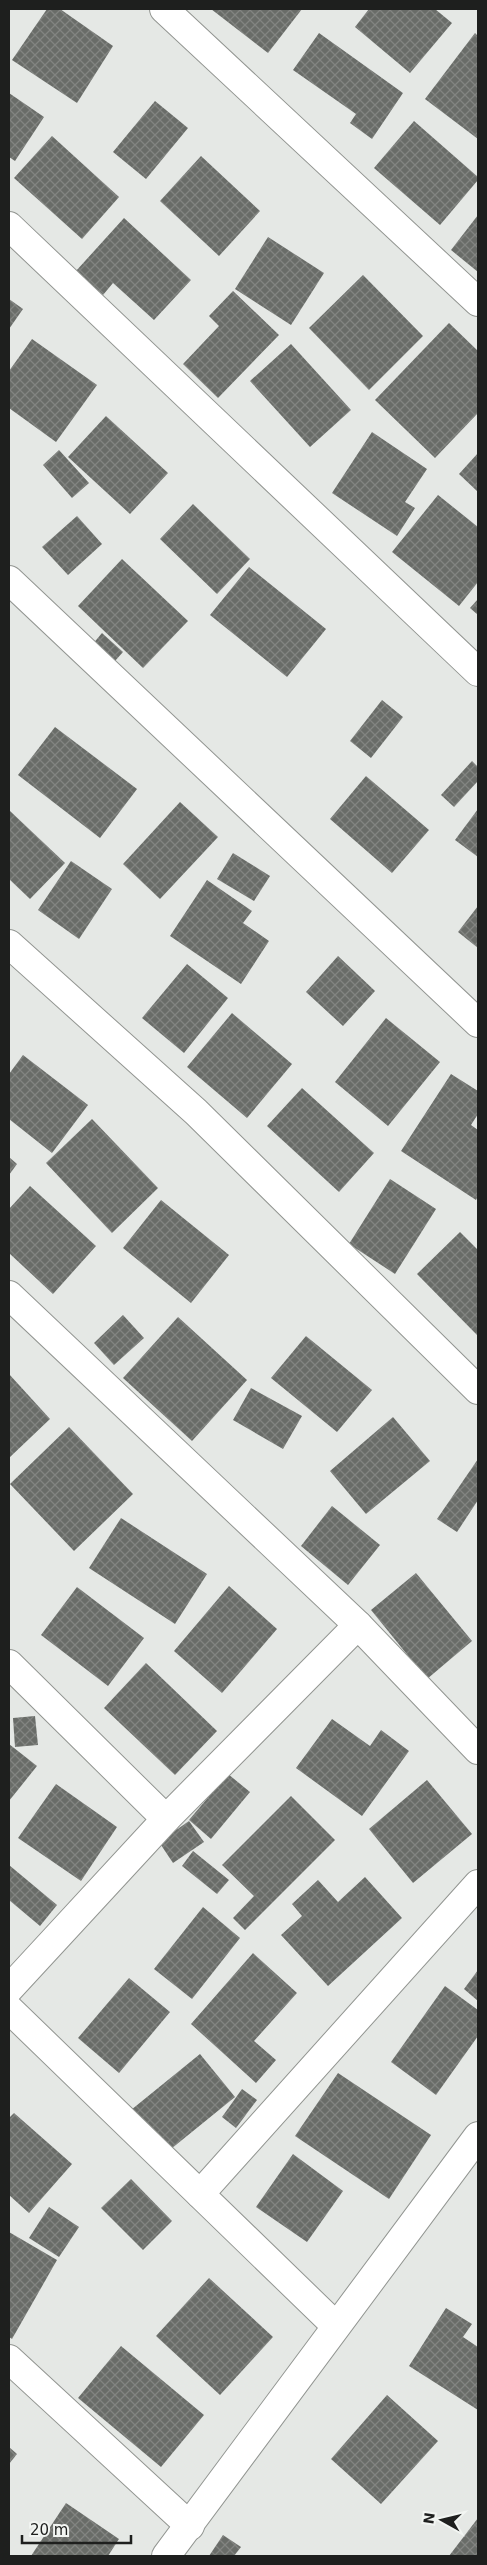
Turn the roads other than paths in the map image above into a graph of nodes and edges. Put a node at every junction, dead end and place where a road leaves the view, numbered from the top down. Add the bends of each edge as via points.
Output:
1 (164, 9) edge
2 (9, 226) edge
3 (478, 302) edge
4 (9, 580) edge
5 (478, 672) edge
6 (9, 944) edge
7 (478, 1023) edge
8 (9, 1295) edge
9 (478, 1390) edge
10 (358, 1625) junction
11 (9, 1664) edge
12 (478, 1750) edge
13 (166, 1819) junction
14 (478, 1884) edge
15 (9, 1989) edge
16 (9, 2009) edge
17 (478, 2136) edge
18 (200, 2194) junction
19 (336, 2326) junction
20 (9, 2359) edge
21 (190, 2526) junction
22 (166, 2556) edge

1 - 3 street
2 - 5 street
4 - 7 street
6 - 9 street via 196,1112
8 - 10 street
10 - 12 street
10 - 13 street
11 - 13 street
13 - 15 street
14 - 18 street
16 - 18 street
17 - 19 street
18 - 19 street
19 - 21 street
20 - 21 street
21 - 22 street

